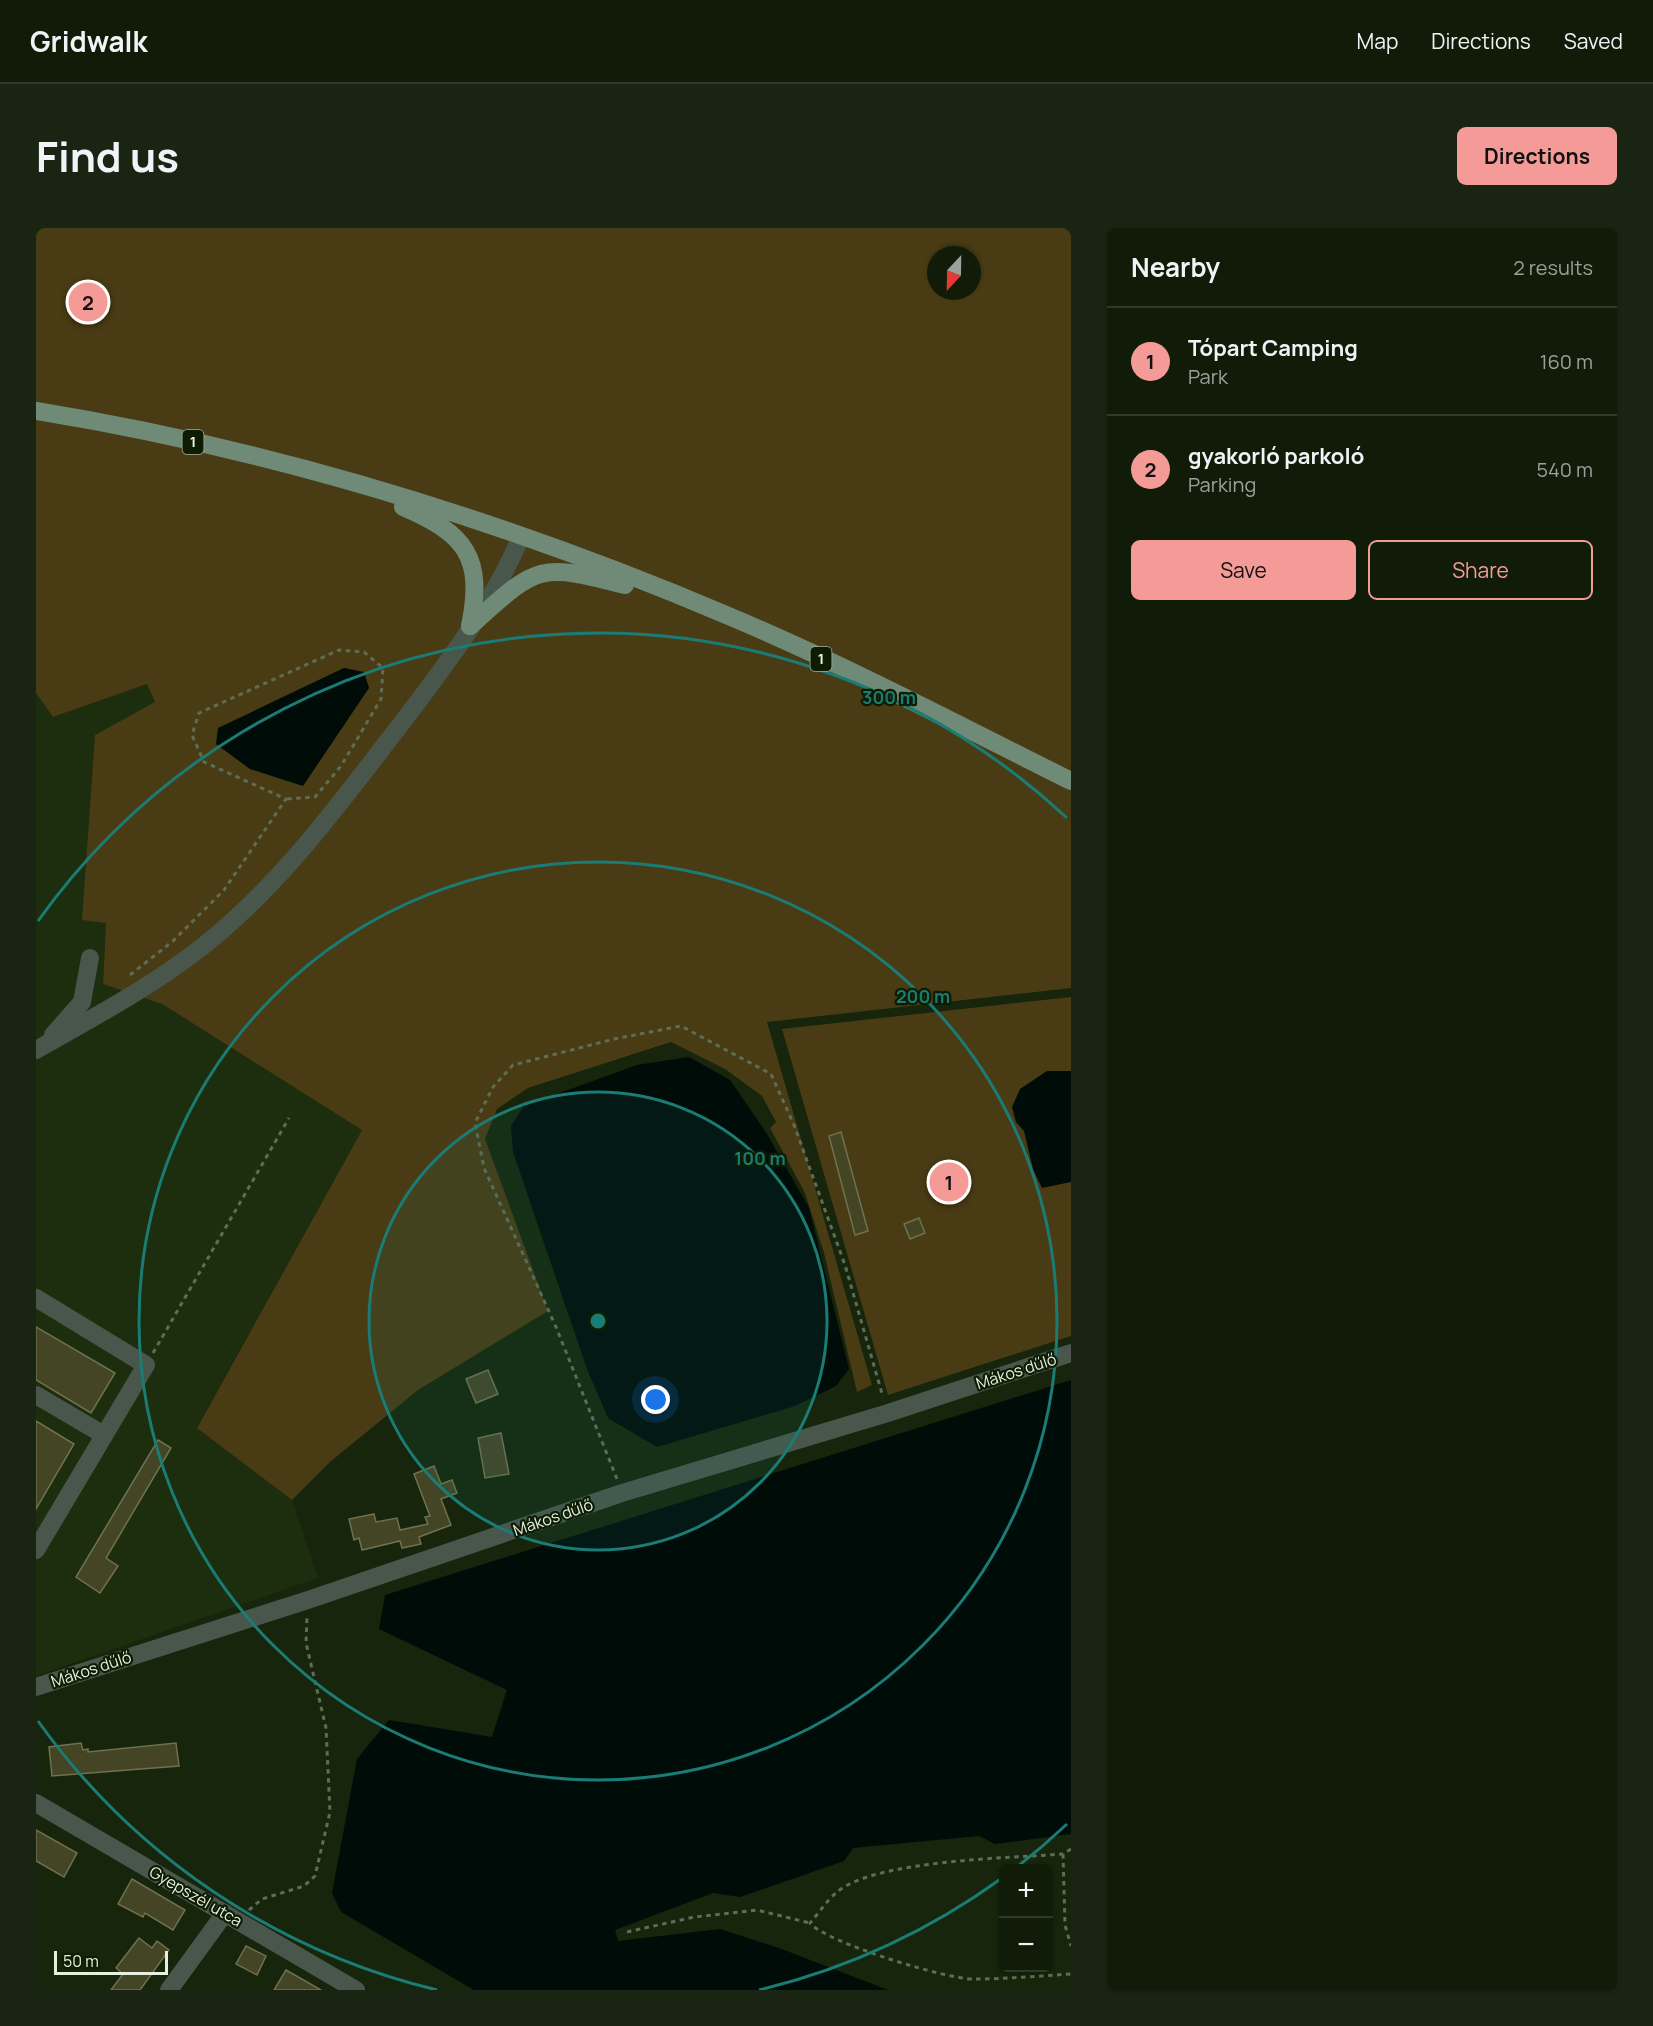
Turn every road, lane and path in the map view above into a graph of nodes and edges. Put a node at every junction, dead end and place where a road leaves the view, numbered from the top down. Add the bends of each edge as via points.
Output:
1 (36, 411) edge
2 (424, 509) junction
3 (521, 536) junction
4 (705, 607) junction
5 (470, 626) junction
6 (1071, 782) edge
7 (286, 799) junction
8 (90, 958) dead end
9 (129, 976) dead end
10 (40, 1047) edge
11 (289, 1118) dead end
12 (36, 1298) edge
13 (1071, 1353) edge
14 (146, 1365) junction
15 (36, 1395) edge
16 (888, 1413) junction
17 (104, 1435) junction
18 (622, 1493) junction
19 (36, 1550) edge
20 (308, 1600) junction
21 (36, 1687) edge
22 (36, 1803) edge
23 (1071, 1849) edge
24 (1063, 1854) junction
25 (231, 1917) junction
26 (810, 1923) junction
27 (627, 1932) dead end
28 (1071, 1946) edge
29 (1071, 1974) edge
30 (169, 1990) edge
31 (356, 1990) edge

1 - 2 main road, 1 via 255,454 324,473
2 - 3 main road, 1 via 480,521
2 - 5 main road via 457,538 474,567 476,595
3 - 4 main road, 1
3 - 5 street via 510,564
4 - 5 main road via 570,571 548,571 521,581
4 - 6 main road, 1 via 926,709
5 - 10 street via 423,696 284,871 202,947
7 - 7 path via 204,762 192,735 199,713 339,650 364,652 383,668 381,699 340,766 315,797
7 - 9 path via 224,890 173,941
8 - 10 street via 82,1002
11 - 14 path
12 - 14 street
13 - 16 street, Mákos dűlő
14 - 17 street
15 - 17 street
16 - 18 street, Mákos dűlő
16 - 18 path via 845,1265 794,1125 771,1074 681,1026 513,1065 492,1087 475,1123 484,1168 556,1328
17 - 19 street
18 - 20 street, Mákos dűlő
20 - 21 street, Mákos dűlő
20 - 25 path via 306,1643 326,1728 330,1812 315,1876 304,1886 262,1899
22 - 25 street, Gyepszél utca
23 - 24 path
24 - 26 path via 898,1868 865,1876 837,1892
24 - 28 path via 1065,1925
25 - 30 street
25 - 31 street, Gyepszél utca
26 - 27 path via 757,1911 694,1917
26 - 29 path via 816,1932 850,1946 950,1976 973,1979

